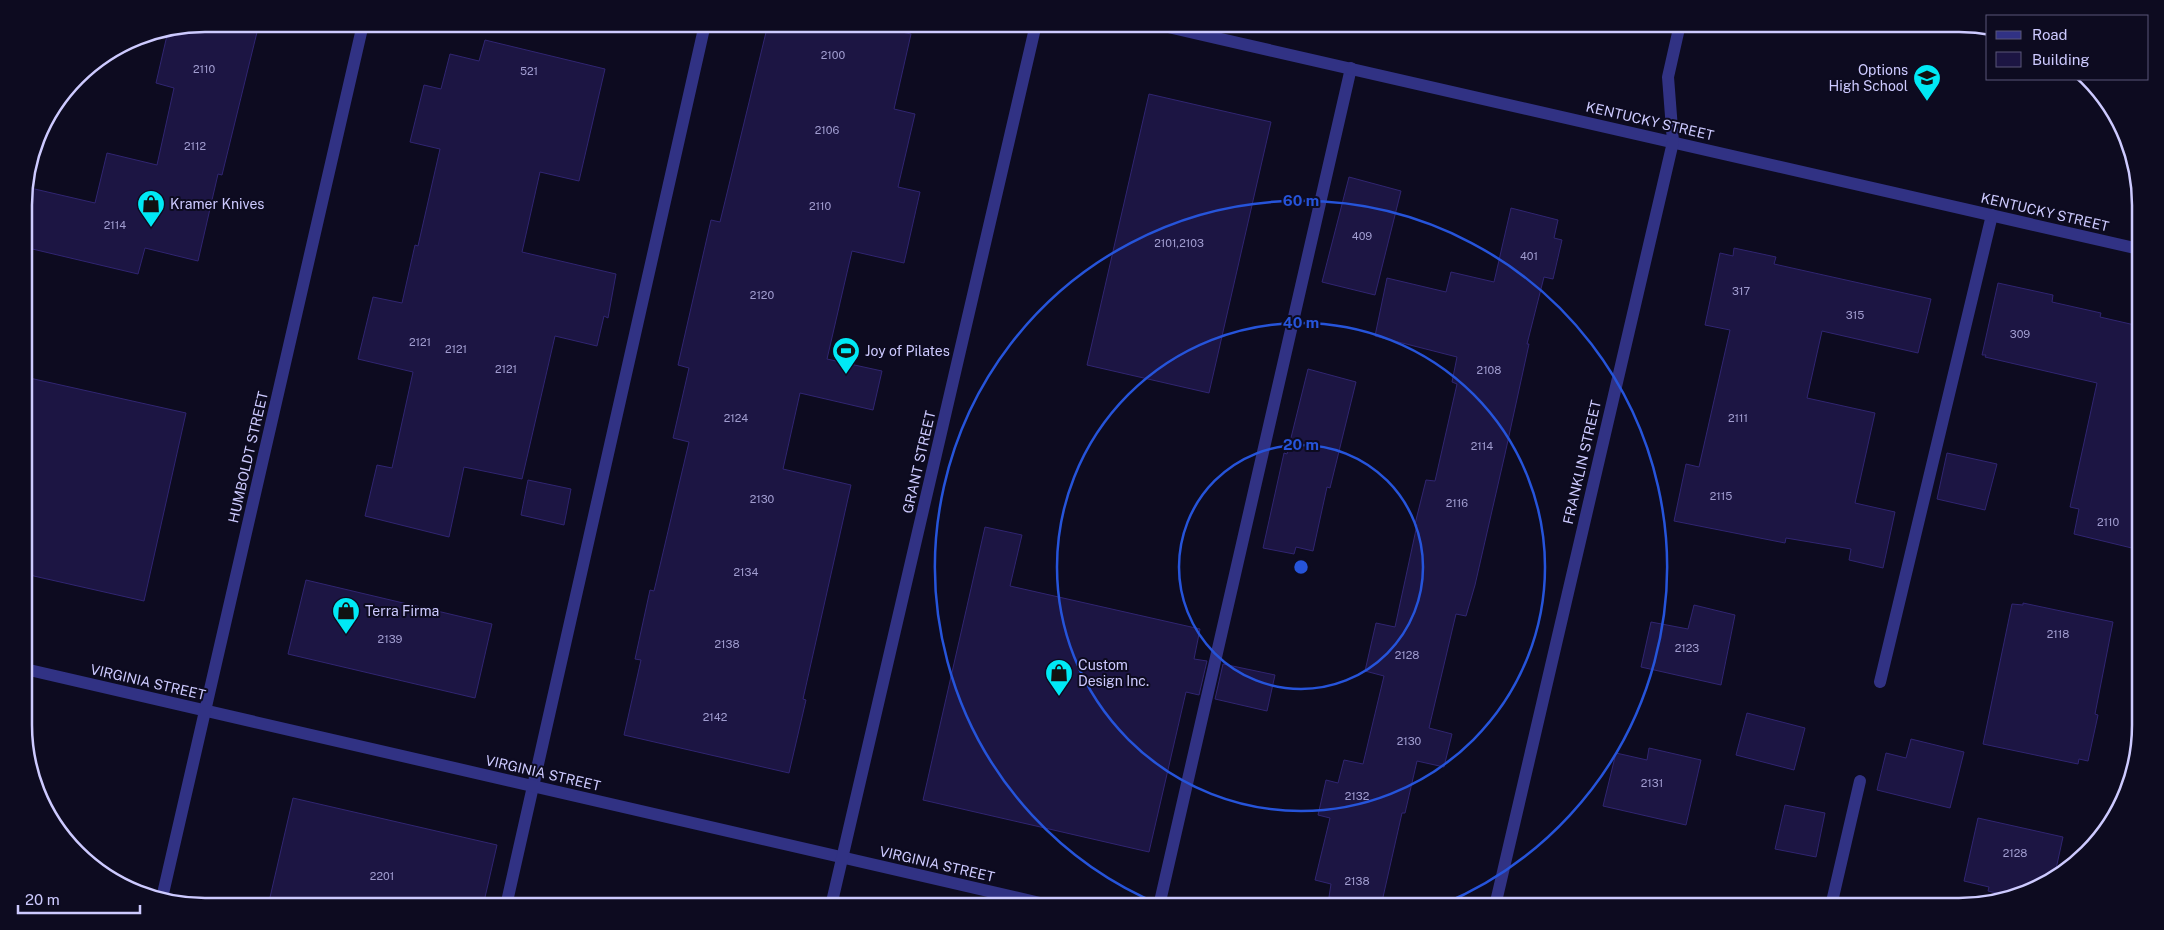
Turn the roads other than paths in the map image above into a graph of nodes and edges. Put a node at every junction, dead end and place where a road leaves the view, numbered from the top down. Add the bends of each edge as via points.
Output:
1 (1193, 32) edge
2 (1678, 32) edge
3 (361, 33) edge
4 (702, 33) edge
5 (1034, 33) edge
6 (1351, 68) junction
7 (1672, 142) junction
8 (1992, 215) junction
9 (2132, 247) edge
10 (32, 671) edge
11 (1880, 682) dead end
12 (205, 710) junction
13 (1860, 781) dead end
14 (533, 786) junction
15 (843, 858) junction
16 (163, 892) edge
17 (1161, 897) edge
18 (1497, 897) edge
19 (1833, 897) edge
20 (508, 898) edge
21 (833, 898) edge
22 (1016, 898) edge

1 - 6 street, KENTUCKY STREET
2 - 7 street, FRANKLIN STREET via 1668,77
3 - 12 street, HUMBOLDT STREET
4 - 14 street
5 - 15 street, GRANT STREET
6 - 7 street, KENTUCKY STREET
6 - 17 street
7 - 8 street, KENTUCKY STREET
7 - 18 street, FRANKLIN STREET
8 - 9 street, KENTUCKY STREET
8 - 11 street
10 - 12 street, VIRGINIA STREET
12 - 14 street, VIRGINIA STREET
12 - 16 street, HUMBOLDT STREET
13 - 19 street
14 - 15 street, VIRGINIA STREET
14 - 20 street
15 - 21 street, GRANT STREET
15 - 22 street, VIRGINIA STREET

